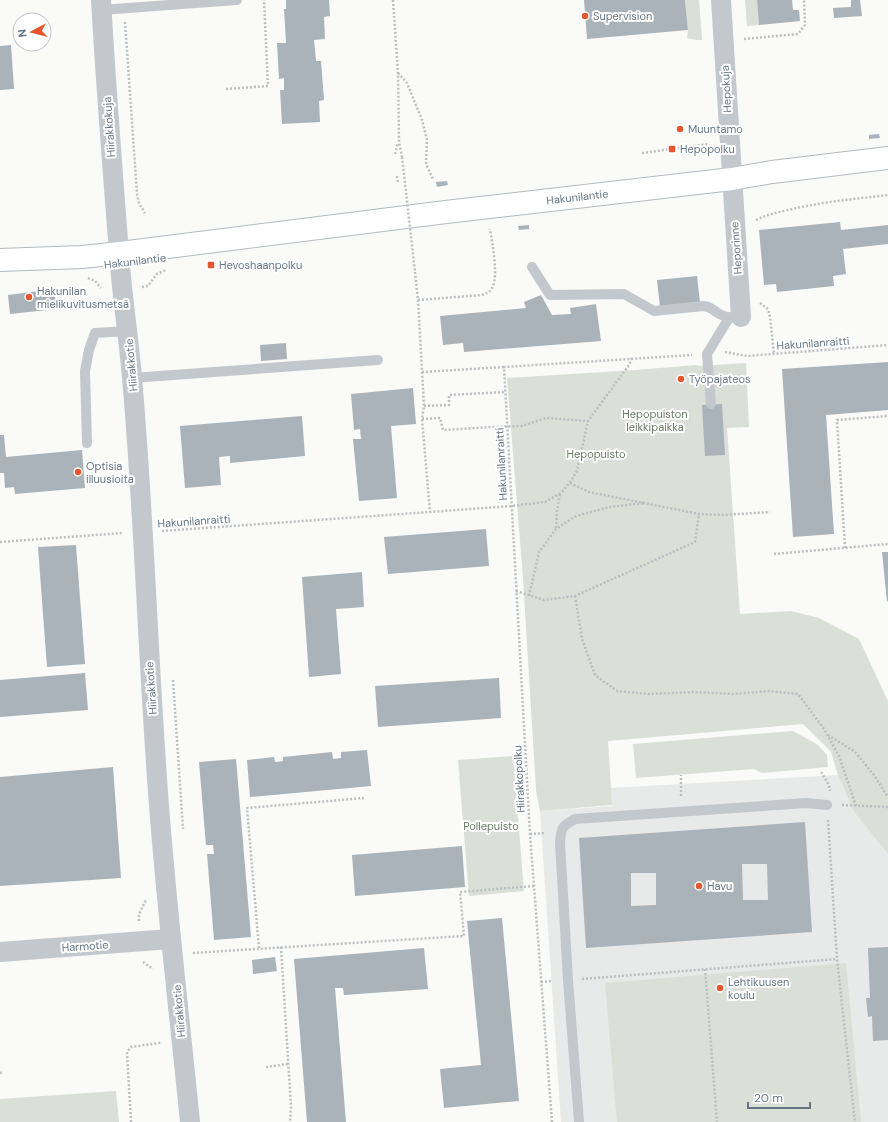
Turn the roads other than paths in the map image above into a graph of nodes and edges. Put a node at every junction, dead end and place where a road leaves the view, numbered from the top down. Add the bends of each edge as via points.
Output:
1 (237, 0) edge
2 (721, 0) edge
3 (101, 5) edge
4 (888, 158) edge
5 (732, 179) junction
6 (120, 259) junction
7 (0, 260) edge
8 (532, 267) dead end
9 (0, 269) edge
10 (735, 317) junction
11 (128, 331) junction
12 (378, 360) dead end
13 (132, 378) junction
14 (711, 404) dead end
15 (87, 443) dead end
16 (827, 805) road end
17 (170, 939) junction
18 (0, 952) edge
19 (190, 1122) edge
20 (580, 1122) edge

1 - 3 lane via 124,8
2 - 5 street, Hepokuja
3 - 6 street, Hiirakkokuja
4 - 5 main road, Hakunilantie
5 - 6 main road, Hakunilantie via 266,234
5 - 10 street, Heporinne
6 - 7 main road, Hakunilantie via 82,257
6 - 9 main road, Hakunilantie via 83,267
6 - 11 street, Hiirakkotie
8 - 10 lane via 550,295 624,294 654,311 703,306 710,307 719,314
10 - 14 lane via 707,354
11 - 13 street, Hiirakkotie
11 - 15 lane via 95,333 85,371
12 - 13 lane
13 - 17 street, Hiirakkotie via 153,532 148,638
16 - 20 lane via 806,803 575,819 564,825 560,843
17 - 18 street, Harmotie
17 - 19 street, Hiirakkotie

